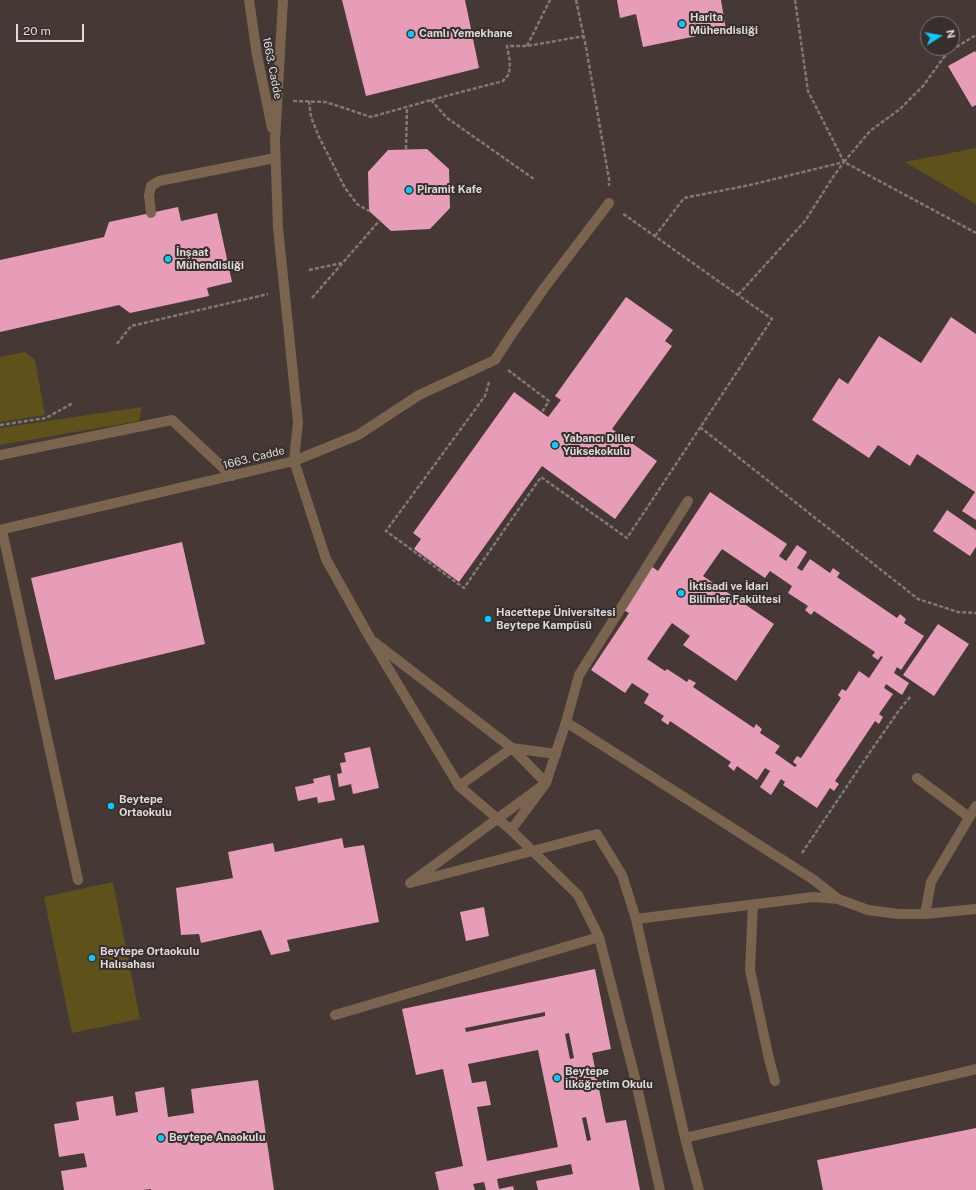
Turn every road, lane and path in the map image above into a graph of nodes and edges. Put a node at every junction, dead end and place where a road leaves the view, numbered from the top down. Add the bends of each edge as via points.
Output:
1 (249, 0) edge
2 (283, 0) edge
3 (550, 0) edge
4 (576, 0) edge
5 (795, 0) edge
6 (976, 35) edge
7 (584, 36) junction
8 (527, 46) junction
9 (431, 100) junction
10 (277, 101) junction
11 (309, 101) junction
12 (407, 107) junction
13 (275, 140) junction
14 (406, 149) dead end
15 (275, 158) junction
16 (844, 162) junction
17 (534, 178) dead end
18 (609, 179) dead end
19 (609, 203) joint
20 (369, 211) dead end
21 (151, 213) dead end
22 (380, 220) dead end
23 (976, 233) edge
24 (655, 236) junction
25 (343, 262) junction
26 (309, 270) dead end
27 (284, 290) junction
28 (738, 296) junction
29 (312, 298) dead end
30 (117, 344) dead end
31 (495, 360) junction
32 (520, 378) dead end
33 (73, 403) dead end
34 (542, 412) dead end
35 (0, 425) edge
36 (700, 427) junction
37 (0, 455) edge
38 (294, 461) junction
39 (232, 476) junction
40 (688, 501) dead end
41 (1, 530) edge
42 (976, 614) edge
43 (370, 638) junction
44 (911, 696) dead end
45 (566, 722) junction
46 (512, 748) junction
47 (556, 754) junction
48 (917, 778) dead end
49 (546, 783) junction
50 (459, 786) junction
51 (976, 806) edge
52 (969, 818) junction
53 (511, 830) junction
54 (794, 867) junction
55 (78, 880) dead end
56 (838, 899) junction
57 (753, 905) junction
58 (976, 909) edge
59 (925, 914) junction
60 (636, 919) junction
61 (599, 937) junction
62 (335, 1015) dead end
63 (976, 1069) edge
64 (776, 1081) dead end
65 (685, 1138) junction
66 (660, 1190) edge
67 (699, 1190) edge

1 - 13 street, 1663. Cadde via 257,56
2 - 10 street, 1663. Cadde
3 - 8 path
4 - 7 path
5 - 16 path via 808,90
6 - 16 path via 947,53 923,86 900,109 870,131
7 - 8 path
7 - 18 path
8 - 9 path via 507,46 509,74 503,81
9 - 12 path
9 - 17 path via 448,118
10 - 11 path
10 - 13 street, 1663. Cadde
11 - 12 path via 326,102 371,117
11 - 20 path via 311,117 345,188 357,204
12 - 14 path
13 - 15 street, 1663. Cadde
15 - 21 street via 159,181 151,186
15 - 27 street, 1663. Cadde
16 - 23 path
16 - 24 path via 684,198
16 - 28 path via 805,221
19 - 24 path
19 - 31 street via 541,293
22 - 25 path
24 - 28 path
25 - 26 path
25 - 29 path
27 - 30 path via 131,326
27 - 38 street, 1663. Cadde via 298,422
28 - 36 path via 772,319
31 - 36 path via 485,396 386,531 464,588 541,477 627,538
31 - 38 street via 418,395 358,435
32 - 34 path via 549,401
33 - 35 path via 46,418
36 - 42 path via 918,599 958,612
37 - 39 street via 172,420
38 - 39 street, 1663. Cadde
38 - 43 street via 326,559
39 - 41 street, 1663. Cadde
40 - 45 street via 579,675
41 - 55 street
43 - 46 street
43 - 50 street
44 - 54 path via 868,755
45 - 47 street
45 - 54 street
46 - 47 street
46 - 49 street
46 - 50 street
47 - 49 street
48 - 52 street
49 - 53 street
49 - 60 street via 410,883 597,834 622,875
50 - 53 street
51 - 52 street
52 - 59 street via 931,882
53 - 61 street via 578,895
54 - 56 street
56 - 57 street via 813,897
56 - 59 street via 868,910
57 - 60 street
57 - 64 street via 750,970
58 - 59 street
60 - 65 street
61 - 62 street
61 - 66 street
63 - 65 street
65 - 67 street

